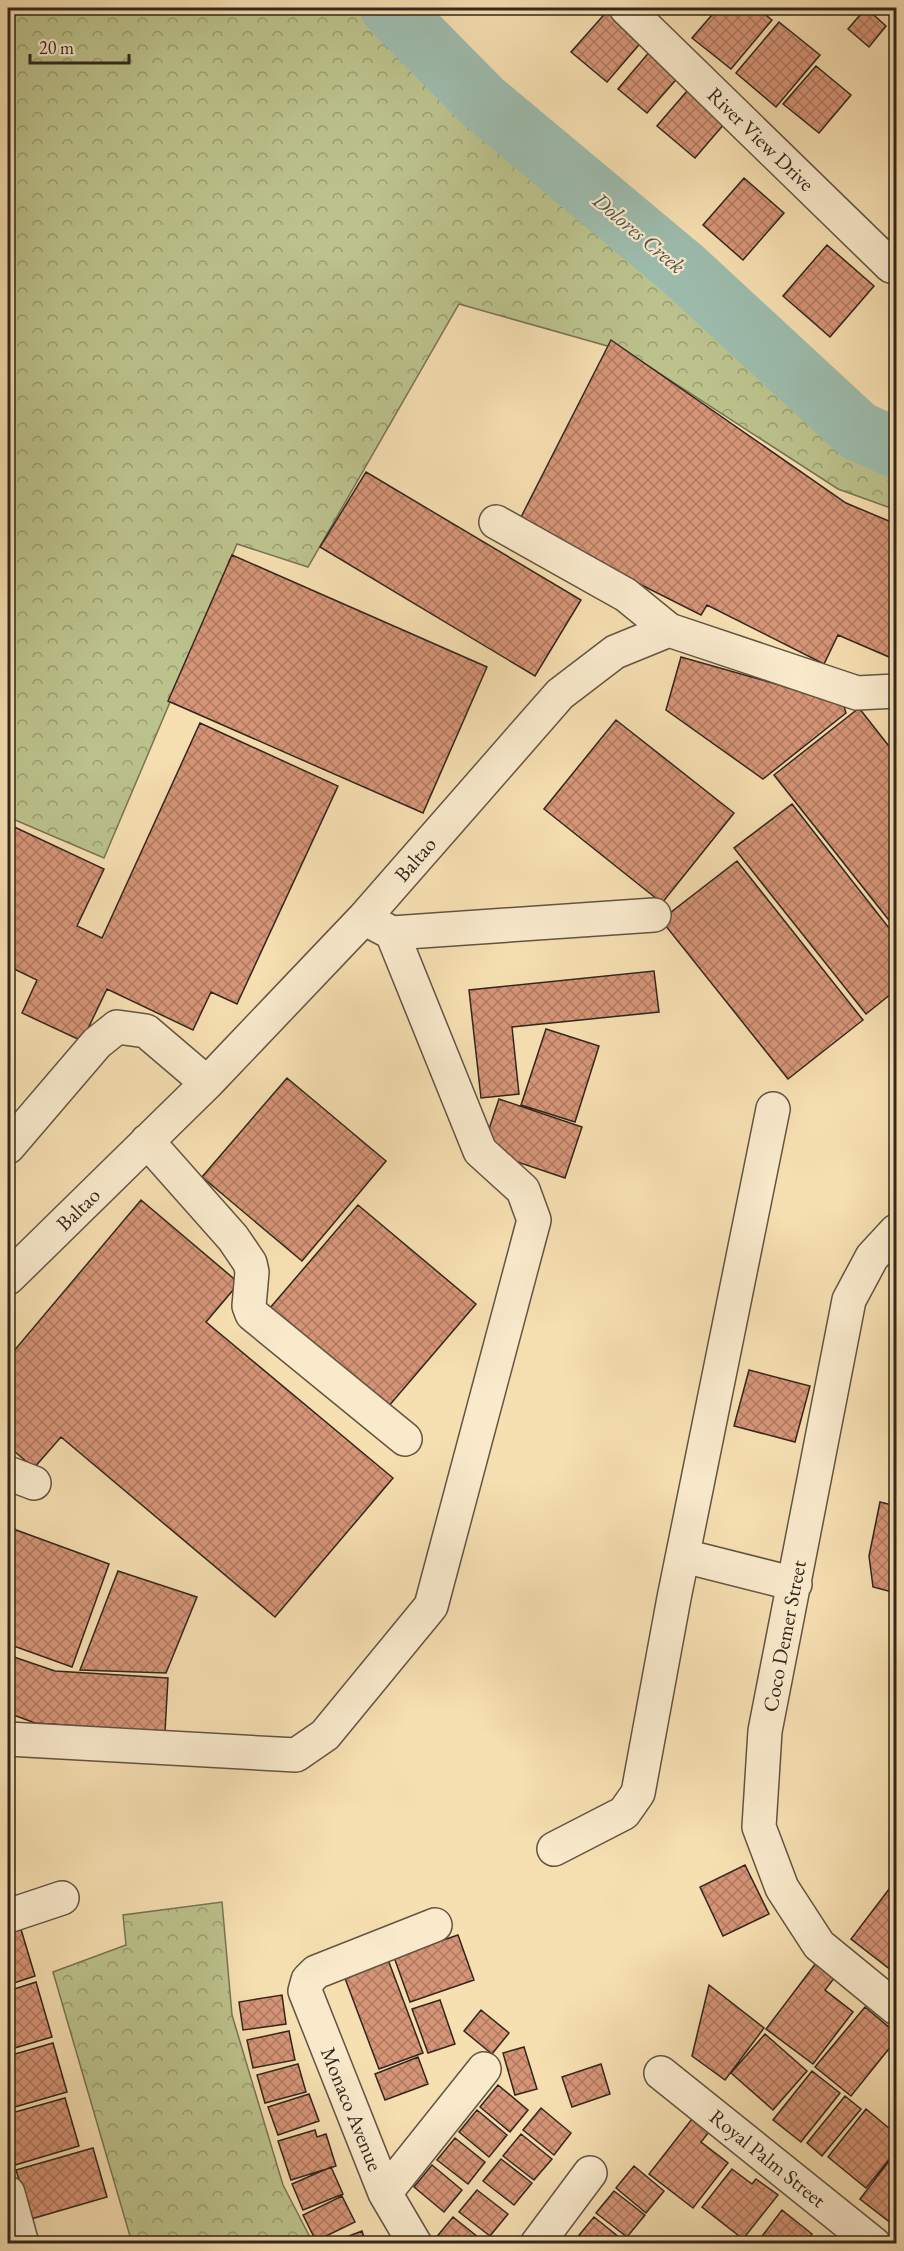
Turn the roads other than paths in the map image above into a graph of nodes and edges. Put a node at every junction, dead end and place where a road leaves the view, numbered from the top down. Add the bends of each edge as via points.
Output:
1 (626, 8) edge
2 (897, 267) edge
3 (496, 522) dead end
4 (669, 630) junction
5 (892, 698) edge
6 (654, 915) dead end
7 (364, 918) junction
8 (392, 933) junction
9 (207, 1083) junction
10 (773, 1109) dead end
11 (147, 1141) junction
12 (8, 1147) edge
13 (897, 1231) edge
14 (8, 1278) edge
15 (405, 1439) dead end
16 (684, 1556) junction
17 (795, 1584) junction
18 (8, 1739) edge
19 (554, 1848) dead end
20 (62, 1899) dead end
21 (8, 1916) edge
22 (435, 1925) dead end
23 (897, 2008) edge
24 (484, 2069) dead end
25 (661, 2073) dead end
26 (590, 2173) dead end
27 (8, 2193) edge
28 (385, 2193) junction
29 (22, 2244) edge
30 (415, 2244) edge
31 (537, 2244) edge
32 (874, 2244) edge

1 - 2 street, River View Drive via 891,266
3 - 4 street via 626,596
4 - 5 street via 857,693
4 - 7 street, Baltao via 615,652 560,694
6 - 8 street
7 - 8 street
7 - 9 street, Baltao
8 - 18 street via 480,1151 523,1190 534,1220 431,1606 325,1735 296,1755
9 - 11 street, Baltao
9 - 12 street via 146,1031 117,1027 97,1043
10 - 16 street
11 - 14 street, Baltao
11 - 15 street via 250,1263 252,1314
13 - 17 street, Coco Demer Street via 872,1257 849,1300
16 - 17 street
16 - 19 street via 634,1803 624,1813
17 - 23 street, Coco Demer Street via 765,1731 759,1827 782,1888 819,1945
20 - 21 street
22 - 28 street, Monaco Avenue via 316,1972 305,1991
24 - 28 street
25 - 32 street, Royal Palm Street
26 - 31 street
27 - 29 street
28 - 30 street, Monaco Avenue

